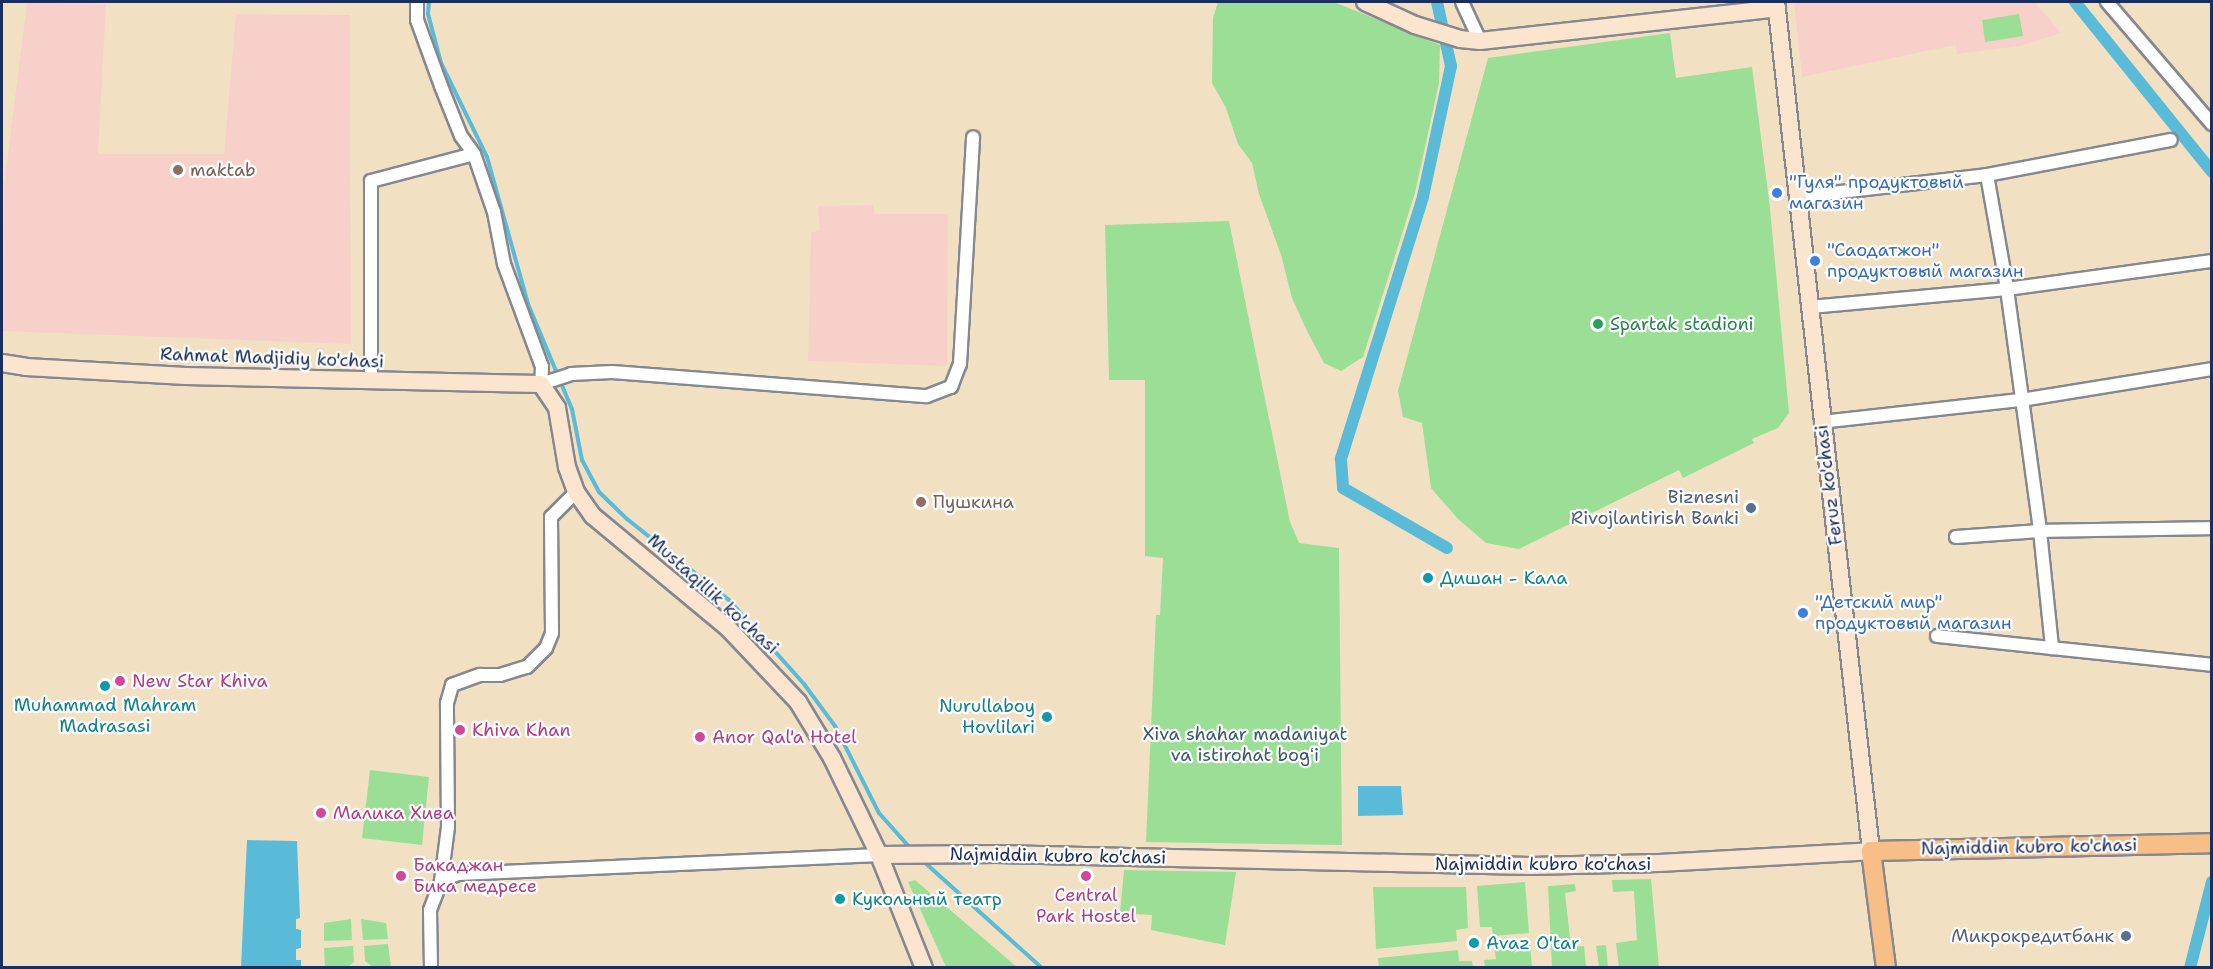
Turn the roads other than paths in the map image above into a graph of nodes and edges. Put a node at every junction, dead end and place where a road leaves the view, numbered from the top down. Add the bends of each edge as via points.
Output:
1 (417, 2) edge
2 (1365, 2) edge
3 (1462, 2) edge
4 (2107, 2) edge
5 (1777, 5) edge
6 (1480, 41) junction
7 (2211, 124) edge
8 (973, 137) dead end
9 (2171, 140) dead end
10 (474, 154) junction
11 (1987, 175) junction
12 (1797, 197) junction
13 (2211, 261) edge
14 (2007, 289) junction
15 (1810, 307) junction
16 (2, 363) edge
17 (2211, 369) edge
18 (371, 382) junction
19 (546, 383) junction
20 (2021, 400) junction
21 (1821, 422) junction
22 (576, 492) junction
23 (2211, 528) edge
24 (2040, 531) junction
25 (1956, 537) dead end
26 (1937, 636) dead end
27 (2052, 648) junction
28 (2211, 665) edge
29 (2210, 843) edge
30 (1871, 851) junction
31 (879, 855) junction
32 (441, 881) junction
33 (431, 968) edge
34 (924, 968) edge
35 (1886, 968) edge

1 - 10 street via 417,20 441,86 461,136
2 - 6 main road via 1418,26
3 - 6 street
4 - 7 street
5 - 6 main road
5 - 12 main road, Feruz ko'chasi
8 - 19 street via 960,364 951,387 927,396 612,372 568,375
9 - 11 street
10 - 18 street via 371,181
10 - 19 street via 494,212 504,264
11 - 12 street
11 - 14 street
12 - 15 main road, Feruz ko'chasi
13 - 14 street
14 - 15 street
14 - 20 street
15 - 21 main road, Feruz ko'chasi
16 - 18 main road, Rahmat Madjidiy ko'chasi via 186,376
17 - 20 street
18 - 19 main road, Rahmat Madjidiy ko'chasi
19 - 22 main road, Mustaqillik ko'chasi via 557,408 567,467
20 - 21 street
20 - 24 street
21 - 30 main road, Feruz ko'chasi
22 - 31 main road, Mustaqillik ko'chasi via 593,516 728,628 798,702 832,758
22 - 32 street via 551,516 552,633 546,648 527,666 452,685 447,703 448,827
23 - 24 street
24 - 25 street
24 - 27 street
26 - 27 street
27 - 28 street
29 - 30 main road, Najmiddin kubro ko'chasi
30 - 31 main road, Najmiddin kubro ko'chasi via 1531,866
30 - 35 main road, Feruz ko'chasi
31 - 32 street via 458,874
31 - 34 main road, Mustaqillik ko'chasi
32 - 33 street via 430,910

